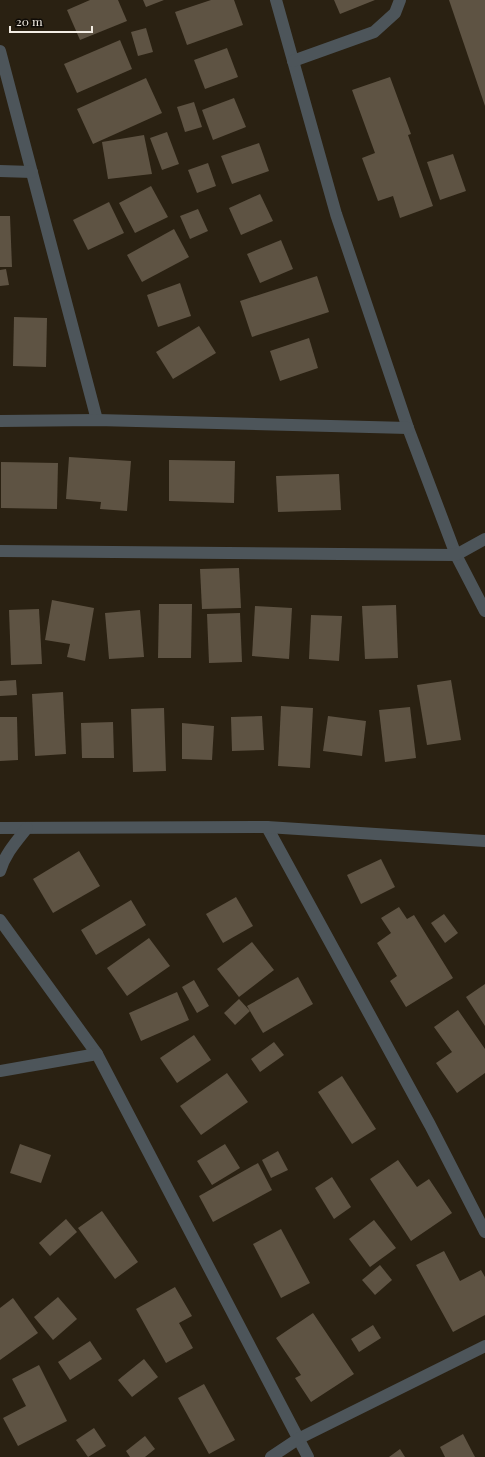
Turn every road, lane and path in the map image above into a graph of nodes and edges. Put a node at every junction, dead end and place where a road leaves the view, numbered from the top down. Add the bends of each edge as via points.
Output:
1 (276, 0) edge
2 (400, 0) edge
3 (0, 51) edge
4 (293, 62) junction
5 (0, 171) edge
6 (32, 172) junction
7 (98, 420) junction
8 (0, 421) edge
9 (408, 428) junction
10 (485, 539) edge
11 (0, 552) edge
12 (456, 555) junction
13 (485, 612) edge
14 (267, 827) junction
15 (0, 828) edge
16 (27, 828) junction
17 (485, 841) edge
18 (0, 871) edge
19 (0, 920) edge
20 (97, 1054) junction
21 (0, 1071) edge
22 (485, 1232) edge
23 (485, 1346) edge
24 (298, 1439) junction
25 (271, 1457) edge
26 (308, 1457) edge

1 - 4 street
2 - 4 street via 395,13 374,32
3 - 6 street
4 - 9 street via 336,214
5 - 6 street
6 - 7 street
7 - 8 street
7 - 9 street
9 - 12 street
10 - 12 street
11 - 12 street
12 - 13 street
14 - 16 street
14 - 17 street
14 - 22 street via 426,1118
15 - 16 street
16 - 18 street via 11,848
19 - 20 street
20 - 21 street
20 - 24 street
23 - 24 street
24 - 25 street
24 - 26 street

